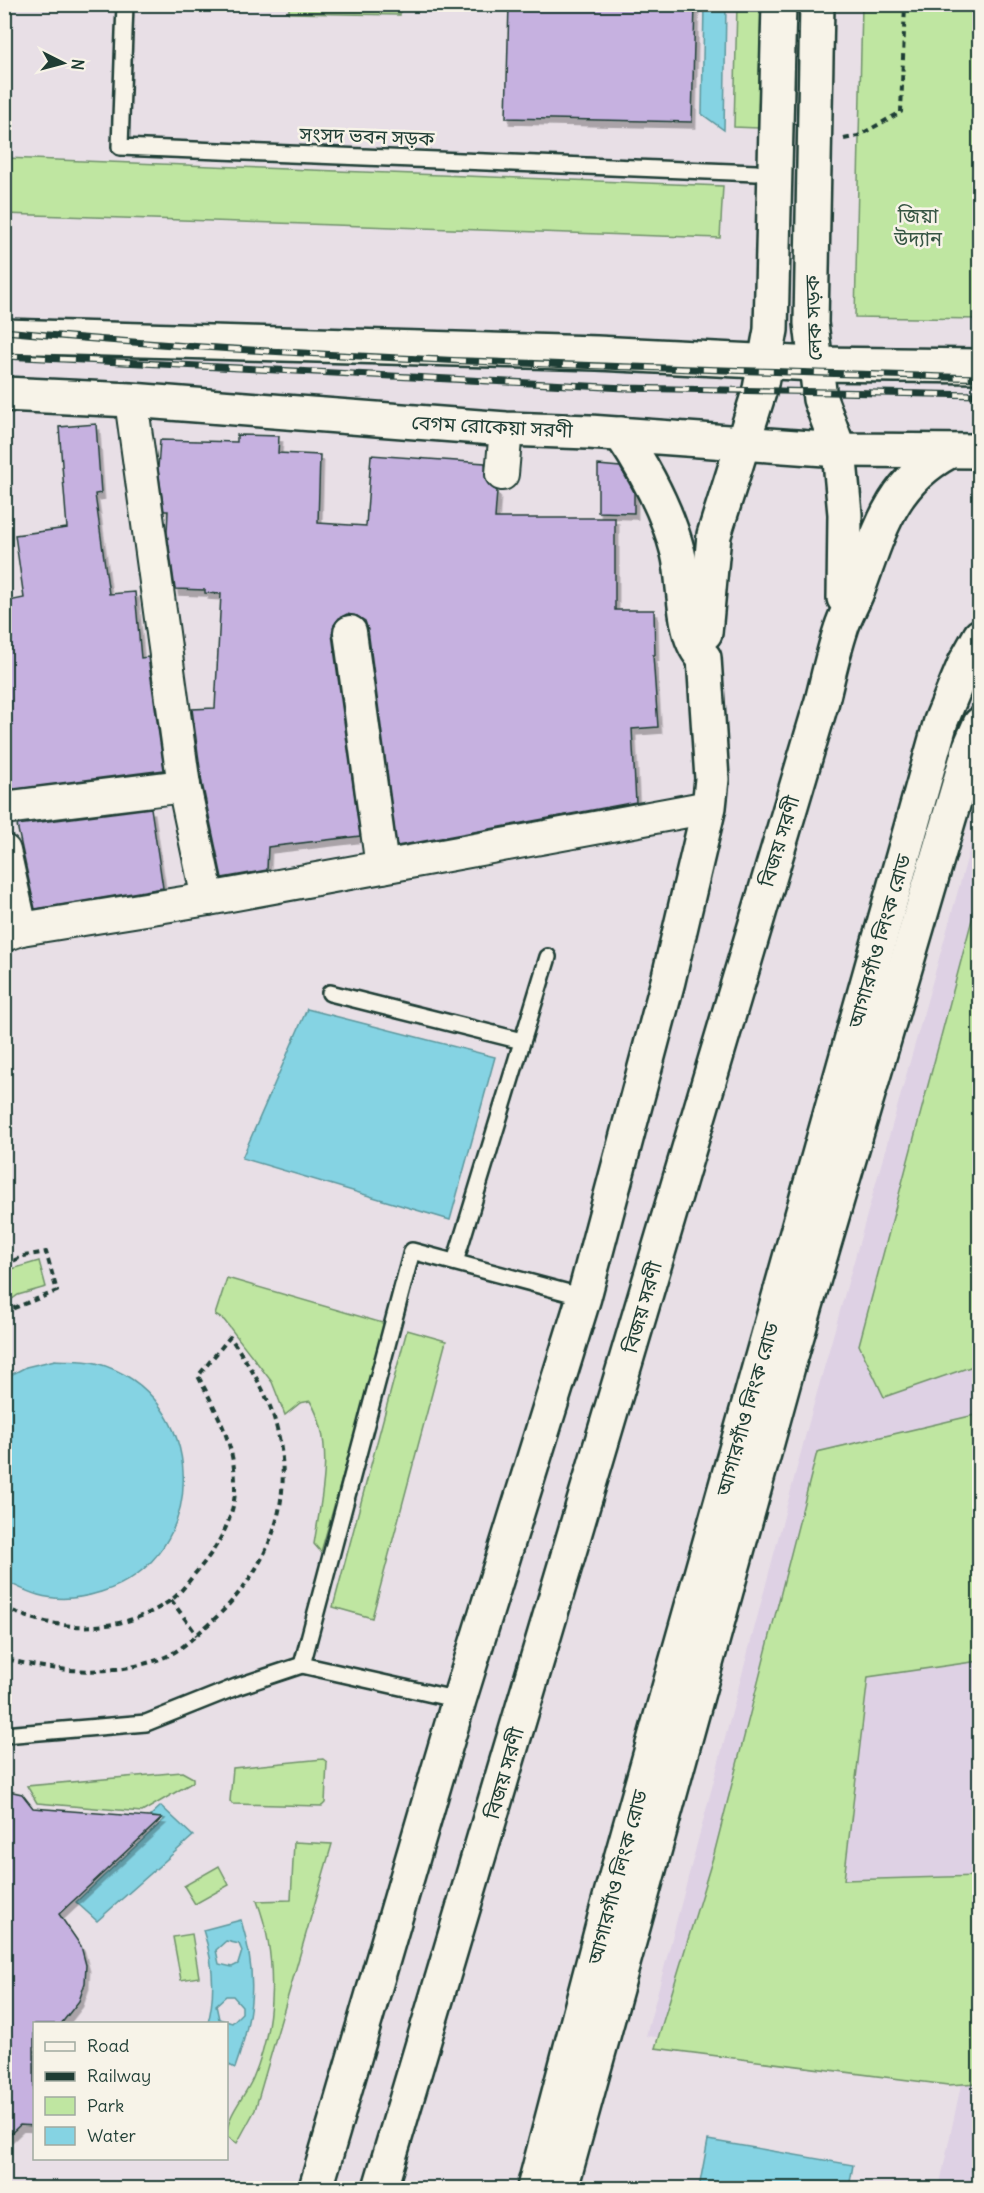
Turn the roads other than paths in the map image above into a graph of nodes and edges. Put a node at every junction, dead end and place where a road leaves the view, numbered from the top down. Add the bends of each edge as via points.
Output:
1 (125, 4) edge
2 (779, 4) edge
3 (817, 4) edge
4 (756, 173) dead end
5 (4, 336) edge
6 (766, 363) junction
7 (814, 364) junction
8 (980, 366) edge
9 (4, 394) edge
10 (131, 400) junction
11 (506, 429) junction
12 (621, 434) junction
13 (741, 442) junction
14 (839, 450) junction
15 (980, 451) edge
16 (948, 452) junction
17 (502, 474) dead end
18 (841, 628) junction
19 (350, 632) dead end
20 (980, 636) edge
21 (704, 658) junction
22 (980, 723) edge
23 (184, 786) junction
24 (709, 807) junction
25 (4, 808) edge
26 (4, 851) edge
27 (382, 867) junction
28 (208, 899) junction
29 (13, 932) edge
30 (548, 957) dead end
31 (330, 993) dead end
32 (522, 1041) junction
33 (455, 1262) junction
34 (584, 1297) junction
35 (302, 1665) junction
36 (459, 1700) junction
37 (4, 1735) edge
38 (392, 2152) junction
39 (316, 2188) edge
40 (380, 2188) edge
41 (399, 2188) edge
42 (534, 2188) edge
43 (561, 2188) edge

1 - 4 lane, সংসদ ভবন সড়ক via 120,147
2 - 6 main road via 773,294
3 - 7 main road, লেক সড়ক via 811,323
5 - 6 main road via 597,353
6 - 7 main road
6 - 13 main road
7 - 8 main road
7 - 14 main road, লেক সড়ক via 820,399
9 - 10 main road, বেগম রোকেয়া সরণী
10 - 11 main road, বেগম রোকেয়া সরণী
10 - 23 street
11 - 12 main road, বেগম রোকেয়া সরণী
11 - 17 street
12 - 13 main road, বেগম রোকেয়া সরণী
12 - 21 main road via 662,505 678,554 692,644
13 - 14 main road, বেগম রোকেয়া সরণী
13 - 21 main road via 714,535
14 - 16 main road, বেগম রোকেয়া সরণী
14 - 18 main road, লেক সড়ক via 846,557
15 - 16 main road, বেগম রোকেয়া সরণী
16 - 18 main road, বিজয় সরণী via 924,465 903,487 876,533 859,588
18 - 38 main road, বিজয় সরণী
19 - 27 street
20 - 42 main road, আগারগাঁও লিংক রোড via 941,721 614,1883
21 - 24 main road via 712,779
22 - 43 main road, আগারগাঁও লিংক রোড via 792,1352
23 - 25 street
23 - 28 street
24 - 27 street
24 - 34 main road via 668,981
26 - 29 street
27 - 28 street
28 - 29 street
30 - 32 lane
31 - 32 lane
32 - 33 lane
33 - 34 lane
33 - 35 lane via 412,1251
34 - 36 main road
35 - 36 lane
35 - 37 lane via 146,1723
36 - 39 main road
38 - 40 main road, বিজয় সরণী
38 - 41 main road

